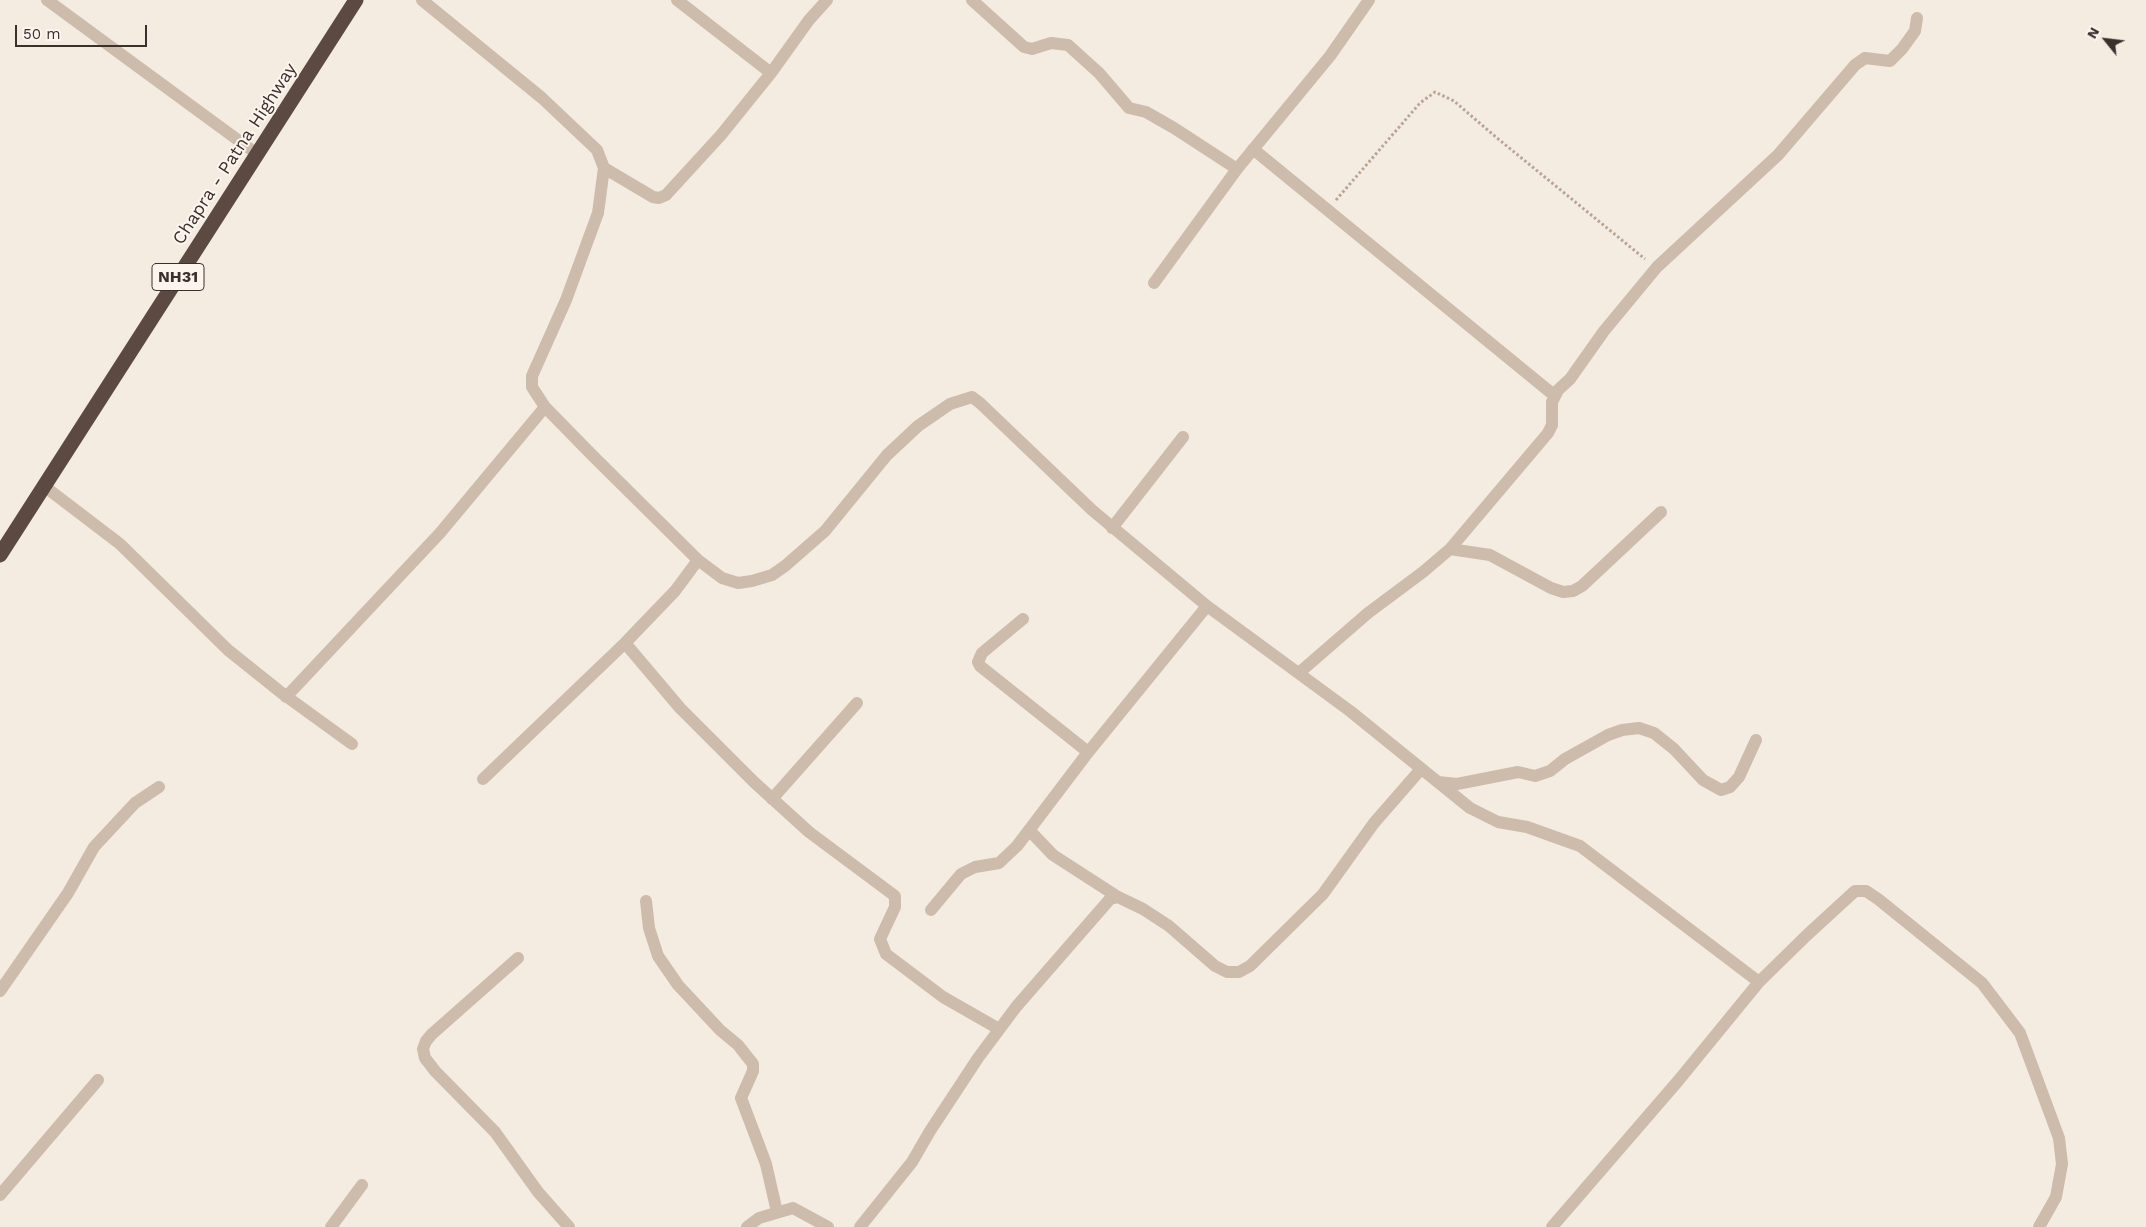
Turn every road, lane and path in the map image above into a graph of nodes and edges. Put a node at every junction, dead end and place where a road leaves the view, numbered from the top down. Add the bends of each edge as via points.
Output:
1 (47, 0) edge
2 (356, 0) edge
3 (422, 0) edge
4 (677, 0) edge
5 (828, 0) edge
6 (972, 0) edge
7 (1368, 0) edge
8 (1917, 18) dead end
9 (771, 73) junction
10 (1253, 149) junction
11 (257, 154) junction
12 (604, 168) junction
13 (1237, 169) junction
14 (1327, 210) junction
15 (1656, 268) junction
16 (1154, 283) dead end
17 (1555, 396) junction
18 (545, 407) junction
19 (1183, 437) dead end
20 (44, 486) junction
21 (1661, 512) dead end
22 (1112, 528) junction
23 (1450, 549) junction
24 (0, 554) edge
25 (698, 560) junction
26 (1207, 606) junction
27 (1023, 620) dead end
28 (625, 643) junction
29 (1300, 672) junction
30 (286, 697) junction
31 (856, 703) dead end
32 (1756, 740) dead end
33 (352, 744) dead end
34 (1088, 752) junction
35 (1421, 769) junction
36 (482, 779) dead end
37 (1436, 781) junction
38 (160, 787) dead end
39 (772, 799) junction
40 (1030, 831) junction
41 (1118, 897) junction
42 (646, 901) dead end
43 (930, 910) dead end
44 (518, 958) dead end
45 (1759, 982) junction
46 (0, 991) edge
47 (999, 1029) junction
48 (98, 1080) dead end
49 (362, 1185) dead end
50 (0, 1195) edge
51 (777, 1212) junction
52 (331, 1227) edge
53 (570, 1227) edge
54 (747, 1227) edge
55 (828, 1227) edge
56 (860, 1227) edge
57 (1552, 1227) edge
58 (2039, 1227) edge

1 - 11 street
2 - 11 highway, Chapra - Patna Highway / NH31
3 - 12 street via 574,127 597,150
4 - 9 street
5 - 9 street via 809,20
6 - 13 street via 1024,47 1032,49 1051,43 1068,45 1099,73 1129,108 1146,112
7 - 10 street via 1330,56
8 - 15 street via 1915,31 1890,61 1865,58 1855,65 1778,155
9 - 12 street via 695,166 666,195 652,198
10 - 13 street
10 - 14 street
11 - 20 highway, Chapra - Patna Highway / NH31
12 - 18 street via 598,213 582,260 532,376 532,387
13 - 16 street
14 - 15 path via 1420,103 1435,92 1454,101
14 - 17 street
15 - 17 street
17 - 23 street via 1552,426 1548,433
18 - 25 street
18 - 30 street via 440,534
19 - 22 street
20 - 24 highway, Chapra - Patna Highway / NH31
20 - 30 street via 120,544 221,644
21 - 23 street via 1573,591 1551,588 1490,555
22 - 25 street via 980,402 972,398 950,404 918,426 887,454 825,531 772,575 738,583 722,578
22 - 26 street
23 - 29 street via 1368,613
25 - 28 street via 675,591
26 - 29 street
26 - 34 street
27 - 34 street via 982,653 978,662
28 - 36 street
28 - 39 street via 703,732
29 - 35 street
30 - 33 street
31 - 39 street
32 - 37 street via 1739,777 1730,787 1721,790 1703,780 1674,749 1654,734 1639,728 1608,735 1550,771 1535,776 1518,772 1457,784
34 - 40 street
35 - 37 street
35 - 41 street via 1374,823 1323,894 1250,966 1239,972 1227,972 1215,966 1169,926
37 - 45 street via 1485,817 1527,826 1580,846
38 - 46 street via 136,804 94,847 68,892
39 - 47 street via 809,832 895,896 895,907 880,939 886,954 942,998
40 - 41 street via 1053,855
40 - 43 street via 999,863 975,867 960,874
41 - 47 street via 1110,899 1094,916
42 - 51 street via 649,928 658,956 678,985 720,1030 738,1044 752,1064 753,1071 741,1098 766,1164
44 - 53 street via 432,1034 423,1049 435,1071 495,1132 538,1192
45 - 57 street
45 - 58 street via 1855,891 1866,891 1982,983 2020,1034 2059,1138 2062,1164 2056,1197
47 - 56 street via 912,1162
48 - 50 street
49 - 52 street
51 - 54 street via 759,1218
51 - 55 street via 793,1208

